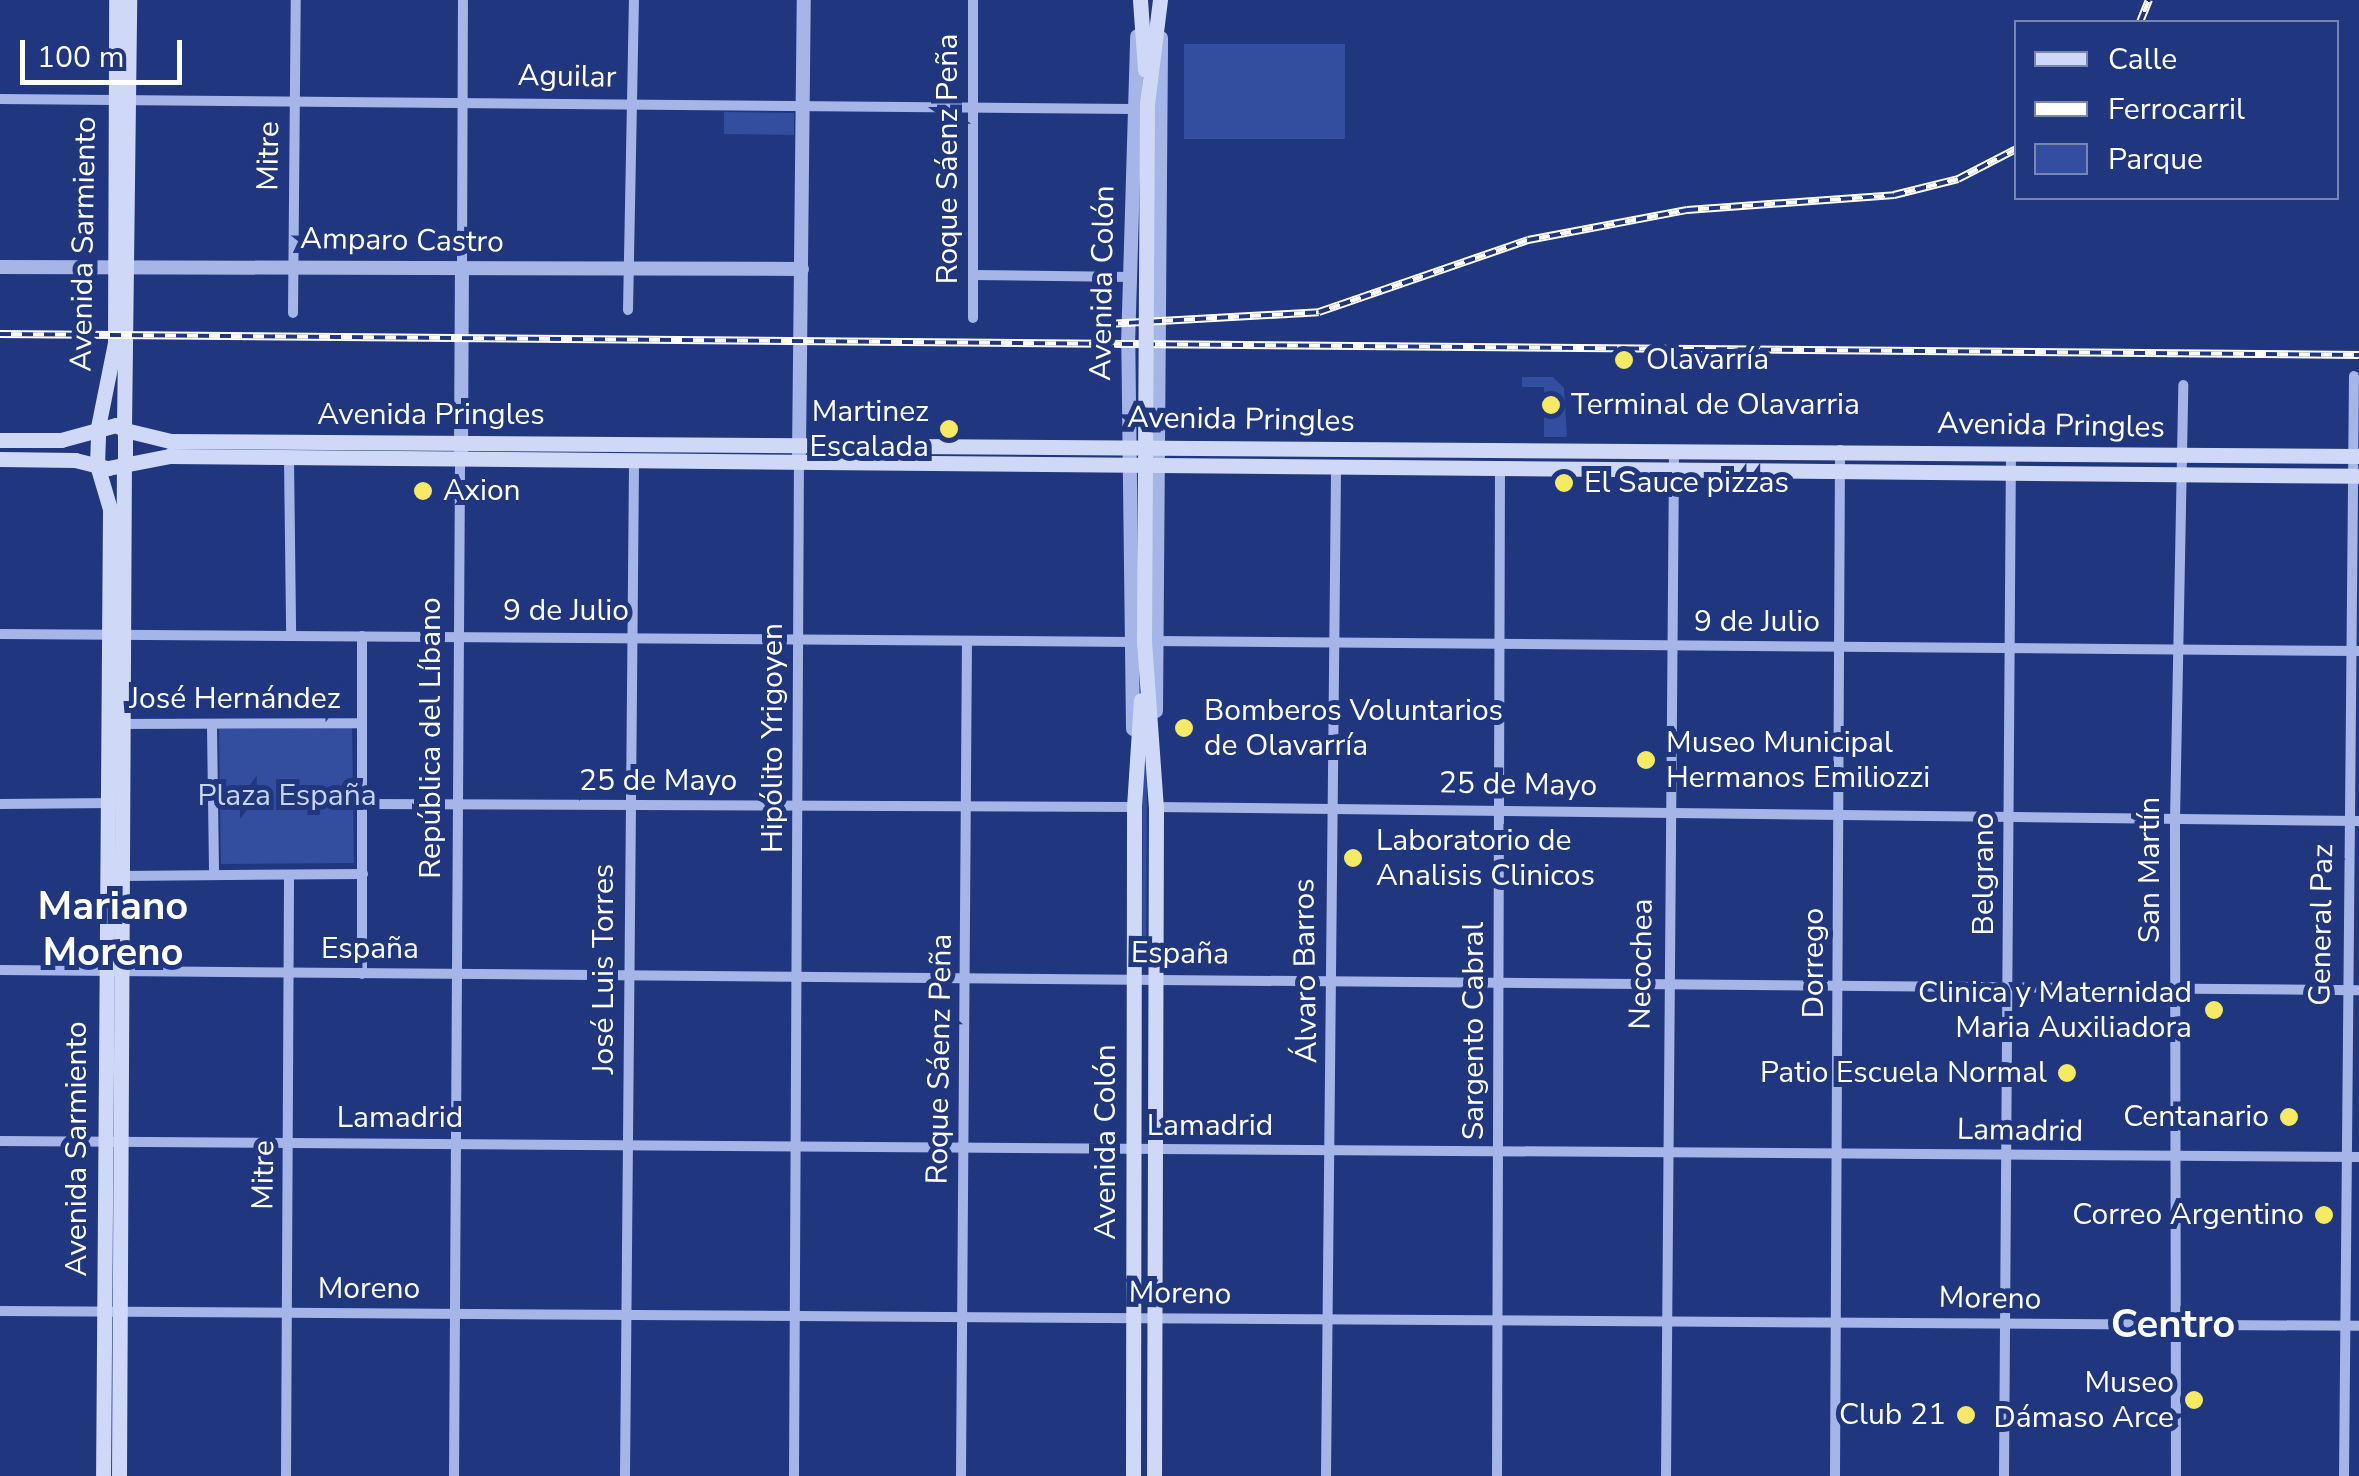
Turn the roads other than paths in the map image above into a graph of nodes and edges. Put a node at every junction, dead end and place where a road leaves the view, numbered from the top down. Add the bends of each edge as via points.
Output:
1 (116, 0) edge
2 (129, 0) edge
3 (296, 0) edge
4 (463, 0) edge
5 (634, 0) edge
6 (804, 0) edge
7 (973, 0) edge
8 (1140, 0) edge
9 (1160, 6) edge
10 (121, 97) junction
11 (0, 99) edge
12 (460, 100) junction
13 (294, 101) junction
14 (633, 104) junction
15 (805, 105) junction
16 (1140, 106) junction
17 (973, 108) junction
18 (121, 266) junction
19 (0, 267) edge
20 (292, 267) junction
21 (627, 268) junction
22 (802, 269) junction
23 (462, 272) junction
24 (973, 275) junction
25 (1131, 277) junction
26 (628, 310) dead end
27 (293, 313) dead end
28 (973, 318) dead end
29 (2354, 376) dead end
30 (2183, 385) dead end
31 (98, 428) junction
32 (124, 429) junction
33 (0, 440) edge
34 (462, 443) junction
35 (799, 444) junction
36 (1840, 450) junction
37 (1674, 452) junction
38 (2011, 453) junction
39 (1157, 455) junction
40 (2184, 455) junction
41 (1130, 456) junction
42 (2356, 456) edge
43 (0, 459) edge
44 (289, 460) junction
45 (799, 461) junction
46 (460, 462) junction
47 (634, 462) junction
48 (125, 464) junction
49 (97, 465) junction
50 (1336, 466) junction
51 (1500, 466) junction
52 (1673, 470) junction
53 (1842, 470) junction
54 (2010, 472) junction
55 (2184, 475) junction
56 (2356, 476) edge
57 (0, 634) edge
58 (116, 634) junction
59 (292, 634) junction
60 (362, 636) junction
61 (458, 636) junction
62 (628, 636) junction
63 (801, 640) junction
64 (1144, 641) junction
65 (1500, 642) junction
66 (967, 643) junction
67 (1333, 644) junction
68 (1668, 646) junction
69 (1840, 647) junction
70 (2008, 648) junction
71 (2177, 651) junction
72 (2354, 651) edge
73 (116, 724) junction
74 (362, 724) junction
75 (212, 726) junction
76 (115, 803) junction
77 (0, 804) edge
78 (362, 804) junction
79 (460, 804) junction
80 (801, 806) junction
81 (629, 807) junction
82 (1134, 807) junction
83 (1156, 807) junction
84 (968, 808) junction
85 (1328, 808) junction
86 (1500, 810) junction
87 (1668, 812) junction
88 (1838, 813) junction
89 (2009, 814) junction
90 (2175, 820) junction
91 (2354, 821) edge
92 (363, 874) junction
93 (214, 875) junction
94 (289, 875) junction
95 (122, 876) junction
96 (0, 970) edge
97 (114, 971) junction
98 (290, 974) junction
99 (362, 974) junction
100 (458, 974) junction
101 (799, 976) junction
102 (629, 978) junction
103 (966, 978) junction
104 (1132, 978) junction
105 (1156, 980) junction
106 (1498, 980) junction
107 (1666, 981) junction
108 (1332, 982) junction
109 (1839, 986) junction
110 (2009, 988) junction
111 (2176, 988) junction
112 (2345, 990) junction
113 (2359, 990) edge
114 (124, 1140) junction
115 (0, 1141) edge
116 (105, 1141) junction
117 (290, 1143) junction
118 (457, 1144) junction
119 (628, 1145) junction
120 (798, 1145) junction
121 (964, 1147) junction
122 (1498, 1149) junction
123 (1156, 1150) junction
124 (1133, 1151) junction
125 (1332, 1152) junction
126 (1666, 1152) junction
127 (1838, 1152) junction
128 (2009, 1157) junction
129 (2345, 1157) junction
130 (2359, 1157) edge
131 (2176, 1158) junction
132 (104, 1308) junction
133 (121, 1309) junction
134 (0, 1311) edge
135 (286, 1314) junction
136 (456, 1314) junction
137 (626, 1314) junction
138 (962, 1315) junction
139 (794, 1316) junction
140 (1134, 1319) junction
141 (1156, 1320) junction
142 (1326, 1320) junction
143 (1496, 1321) junction
144 (1665, 1321) junction
145 (1836, 1322) junction
146 (2006, 1324) junction
147 (2178, 1326) junction
148 (2353, 1326) edge
149 (102, 1476) edge
150 (119, 1476) edge
151 (286, 1476) edge
152 (454, 1476) edge
153 (625, 1476) edge
154 (794, 1476) edge
155 (961, 1476) edge
156 (1133, 1476) edge
157 (1154, 1476) edge
158 (1326, 1476) edge
159 (1497, 1476) edge
160 (1666, 1476) edge
161 (1835, 1476) edge
162 (2004, 1476) edge
163 (2176, 1476) edge
164 (2344, 1476) edge

1 - 10 main road, Avenida Sarmiento
2 - 10 main road, Avenida Sarmiento
3 - 13 street, Mitre
4 - 12 street, República del Líbano
5 - 14 street
6 - 15 street, Hipólito Yrigoyen
7 - 17 street, Roque Sáenz Peña
8 - 16 main road, Avenida Colón
9 - 16 main road, Avenida Colón
9 - 39 street, Avenida Colón
10 - 11 street, Aguilar
10 - 13 street, Aguilar
10 - 18 main road, Avenida Sarmiento
12 - 13 street, Aguilar
12 - 14 street, Aguilar
12 - 23 street, República del Líbano
13 - 20 street, Mitre
14 - 15 street, Aguilar
14 - 21 street
15 - 17 street, Aguilar
15 - 22 street, Hipólito Yrigoyen
16 - 17 street, Aguilar
16 - 25 street, Avenida Colón
16 - 64 main road, Avenida Colón, bridge
17 - 24 street, Roque Sáenz Peña
18 - 19 street, Amparo Castro
18 - 20 street, Amparo Castro
18 - 31 main road, Avenida Sarmiento
18 - 32 main road, Avenida Sarmiento
20 - 23 street, Amparo Castro
20 - 27 street, Mitre
21 - 22 street, Amparo Castro
21 - 23 street, Amparo Castro
21 - 26 street
22 - 35 street, Hipólito Yrigoyen
23 - 34 street, República del Líbano
24 - 25 street
24 - 28 street, Roque Sáenz Peña
25 - 41 street, Avenida Colón
29 - 42 street, General Paz
30 - 40 street, San Martín
31 - 32 main road, Avenida Pringles
31 - 33 main road via 61,440
31 - 49 main road, Avenida Sarmiento
32 - 34 main road, Avenida Pringles via 170,441
32 - 48 main road, Avenida Sarmiento
34 - 35 main road, Avenida Pringles
34 - 46 street, República del Líbano
35 - 41 main road, Avenida Pringles
35 - 45 street, Hipólito Yrigoyen
36 - 37 main road, Avenida Pringles
36 - 38 main road, Avenida Pringles
36 - 53 street, Dorrego
37 - 39 main road, Avenida Pringles
37 - 52 street, Necochea
38 - 40 main road, Avenida Pringles
38 - 54 street, Belgrano
39 - 41 main road, Avenida Pringles
39 - 50 main road, Avenida Pringles
39 - 64 street, Avenida Colón
40 - 42 main road, Avenida Pringles
40 - 55 street, San Martín
41 - 45 main road, Avenida Pringles
41 - 64 street, Avenida Colón
42 - 56 street, General Paz
43 - 49 main road
44 - 46 main road, Avenida Pringles
44 - 48 main road, Avenida Pringles via 169,456
44 - 59 street
45 - 47 main road, Avenida Pringles
45 - 63 street, Hipólito Yrigoyen
46 - 47 main road, Avenida Pringles
46 - 61 street, República del Líbano
47 - 62 street, José Luis Torres
48 - 49 main road, Avenida Pringles
48 - 58 main road, Avenida Sarmiento
49 - 58 main road, Avenida Sarmiento via 110,509
50 - 51 main road, Avenida Pringles
50 - 67 street, Álvaro Barros
51 - 52 main road, Avenida Pringles
51 - 65 street, Sargento Cabral
52 - 53 main road, Avenida Pringles
52 - 68 street, Necochea
53 - 54 main road, Avenida Pringles
53 - 69 street, Dorrego
54 - 55 main road, Avenida Pringles
54 - 70 street, Belgrano
55 - 56 main road, Avenida Pringles
55 - 71 street, San Martín
56 - 72 street, General Paz
57 - 58 street, 9 de Julio
58 - 59 street, 9 de Julio
58 - 73 main road, Avenida Sarmiento
59 - 60 street, 9 de Julio
60 - 61 street, 9 de Julio
60 - 74 street
61 - 62 street, 9 de Julio
61 - 79 street, República del Líbano
62 - 63 street, 9 de Julio
62 - 81 street, José Luis Torres
63 - 66 street, 9 de Julio
63 - 80 street, Hipólito Yrigoyen
64 - 66 street, 9 de Julio
64 - 67 street, 9 de Julio
64 - 82 main road, Avenida Colón
64 - 83 main road, Avenida Colón
65 - 67 street, 9 de Julio
65 - 68 street, 9 de Julio
65 - 86 street, Sargento Cabral
66 - 84 street, Roque Sáenz Peña
67 - 85 street, Álvaro Barros
68 - 69 street, 9 de Julio
68 - 87 street, Necochea
69 - 70 street, 9 de Julio
69 - 88 street, Dorrego
70 - 71 street, 9 de Julio
70 - 89 street, Belgrano
71 - 72 street, 9 de Julio
71 - 90 street, San Martín
72 - 91 street, General Paz
73 - 75 street, José Hernández
73 - 76 main road, Avenida Sarmiento
74 - 75 street, José Hernández
74 - 78 street
75 - 93 street
76 - 77 street
76 - 95 main road, Avenida Sarmiento
76 - 97 main road, Avenida Sarmiento
78 - 79 street, 25 de Mayo
78 - 92 street
79 - 81 street, 25 de Mayo
79 - 100 street, República del Líbano
80 - 81 street, 25 de Mayo
80 - 84 street, 25 de Mayo
80 - 101 street, Hipólito Yrigoyen
81 - 102 street, José Luis Torres
82 - 84 street, 25 de Mayo
82 - 104 main road, Avenida Colón
83 - 85 street, 25 de Mayo
83 - 105 main road, Avenida Colón
84 - 103 street, Roque Sáenz Peña
85 - 86 street, 25 de Mayo
85 - 108 street, Álvaro Barros
86 - 87 street, 25 de Mayo
86 - 106 street, Sargento Cabral
87 - 88 street, 25 de Mayo
87 - 107 street, Necochea
88 - 89 street, 25 de Mayo
88 - 109 street, Dorrego
89 - 90 street, 25 de Mayo
89 - 110 street, Belgrano
90 - 91 street, 25 de Mayo
90 - 111 street, San Martín
91 - 112 street, General Paz
92 - 94 street
92 - 99 street
93 - 94 street
93 - 95 street
94 - 98 street, Mitre
95 - 97 main road, Avenida Sarmiento
96 - 97 street, España
97 - 98 street, España
97 - 114 main road, Avenida Sarmiento
97 - 116 main road, Avenida Sarmiento
98 - 99 street, España
98 - 117 street, Mitre
99 - 100 street, España
100 - 102 street, España
100 - 118 street, República del Líbano
101 - 102 street, España
101 - 103 street, España
101 - 120 street, Hipólito Yrigoyen
102 - 119 street, José Luis Torres
103 - 104 street, España
103 - 121 street, Roque Sáenz Peña
104 - 105 street, España
104 - 124 main road, Avenida Colón
105 - 108 street, España
105 - 123 main road, Avenida Colón
106 - 107 street, España
106 - 108 street, España
106 - 122 street, Sargento Cabral
107 - 109 street, España
107 - 126 street, Necochea
108 - 125 street, Álvaro Barros
109 - 110 street, España
109 - 127 street, Dorrego
110 - 111 street, España
110 - 128 street, Belgrano
111 - 112 street, España
111 - 131 street, San Martín
112 - 113 street, España
112 - 129 street, General Paz
114 - 116 street, Lamadrid
114 - 117 street, Lamadrid
114 - 133 main road, Avenida Sarmiento
115 - 116 street, Lamadrid
116 - 132 main road, Avenida Sarmiento
117 - 118 street, Lamadrid
117 - 135 street, Mitre
118 - 119 street, Lamadrid
118 - 136 street, República del Líbano
119 - 120 street, Lamadrid
119 - 137 street, José Luis Torres
120 - 121 street, Lamadrid
120 - 139 street, Hipólito Yrigoyen
121 - 124 street, Lamadrid
121 - 138 street, Roque Sáenz Peña
122 - 125 street, Lamadrid
122 - 126 street, Lamadrid
122 - 143 street, Sargento Cabral
123 - 124 street, Lamadrid
123 - 125 street, Lamadrid
123 - 141 main road, Avenida Colón
124 - 140 main road, Avenida Colón
125 - 142 street, Álvaro Barros
126 - 127 street, Lamadrid
126 - 144 street, Necochea
127 - 128 street, Lamadrid
127 - 145 street, Dorrego
128 - 131 street, Lamadrid
128 - 146 street, Belgrano
129 - 130 street, Lamadrid
129 - 131 street, Lamadrid
129 - 148 street, General Paz
131 - 147 street, San Martín
132 - 133 street, Moreno
132 - 134 street, Moreno
132 - 149 main road, Avenida Sarmiento
133 - 135 street, Moreno
133 - 150 main road, Avenida Sarmiento
135 - 136 street, Moreno
135 - 151 street, Mitre
136 - 137 street, Moreno
136 - 152 street, República del Líbano
137 - 139 street, Moreno
137 - 153 street, José Luis Torres
138 - 139 street, Moreno
138 - 140 street, Moreno
138 - 155 street, Roque Sáenz Peña
139 - 154 street, Hipólito Yrigoyen
140 - 141 street, Moreno
140 - 156 main road, Avenida Colón
141 - 142 street, Moreno
141 - 157 main road, Avenida Colón
142 - 143 street, Moreno
142 - 158 street, Álvaro Barros
143 - 144 street, Moreno
143 - 159 street, Sargento Cabral
144 - 145 street, Moreno
144 - 160 street, Necochea
145 - 146 street, Moreno
145 - 161 street, Dorrego
146 - 147 street, Moreno
146 - 162 street, Belgrano
147 - 148 street, Moreno
147 - 163 street, San Martín
148 - 164 street, General Paz

